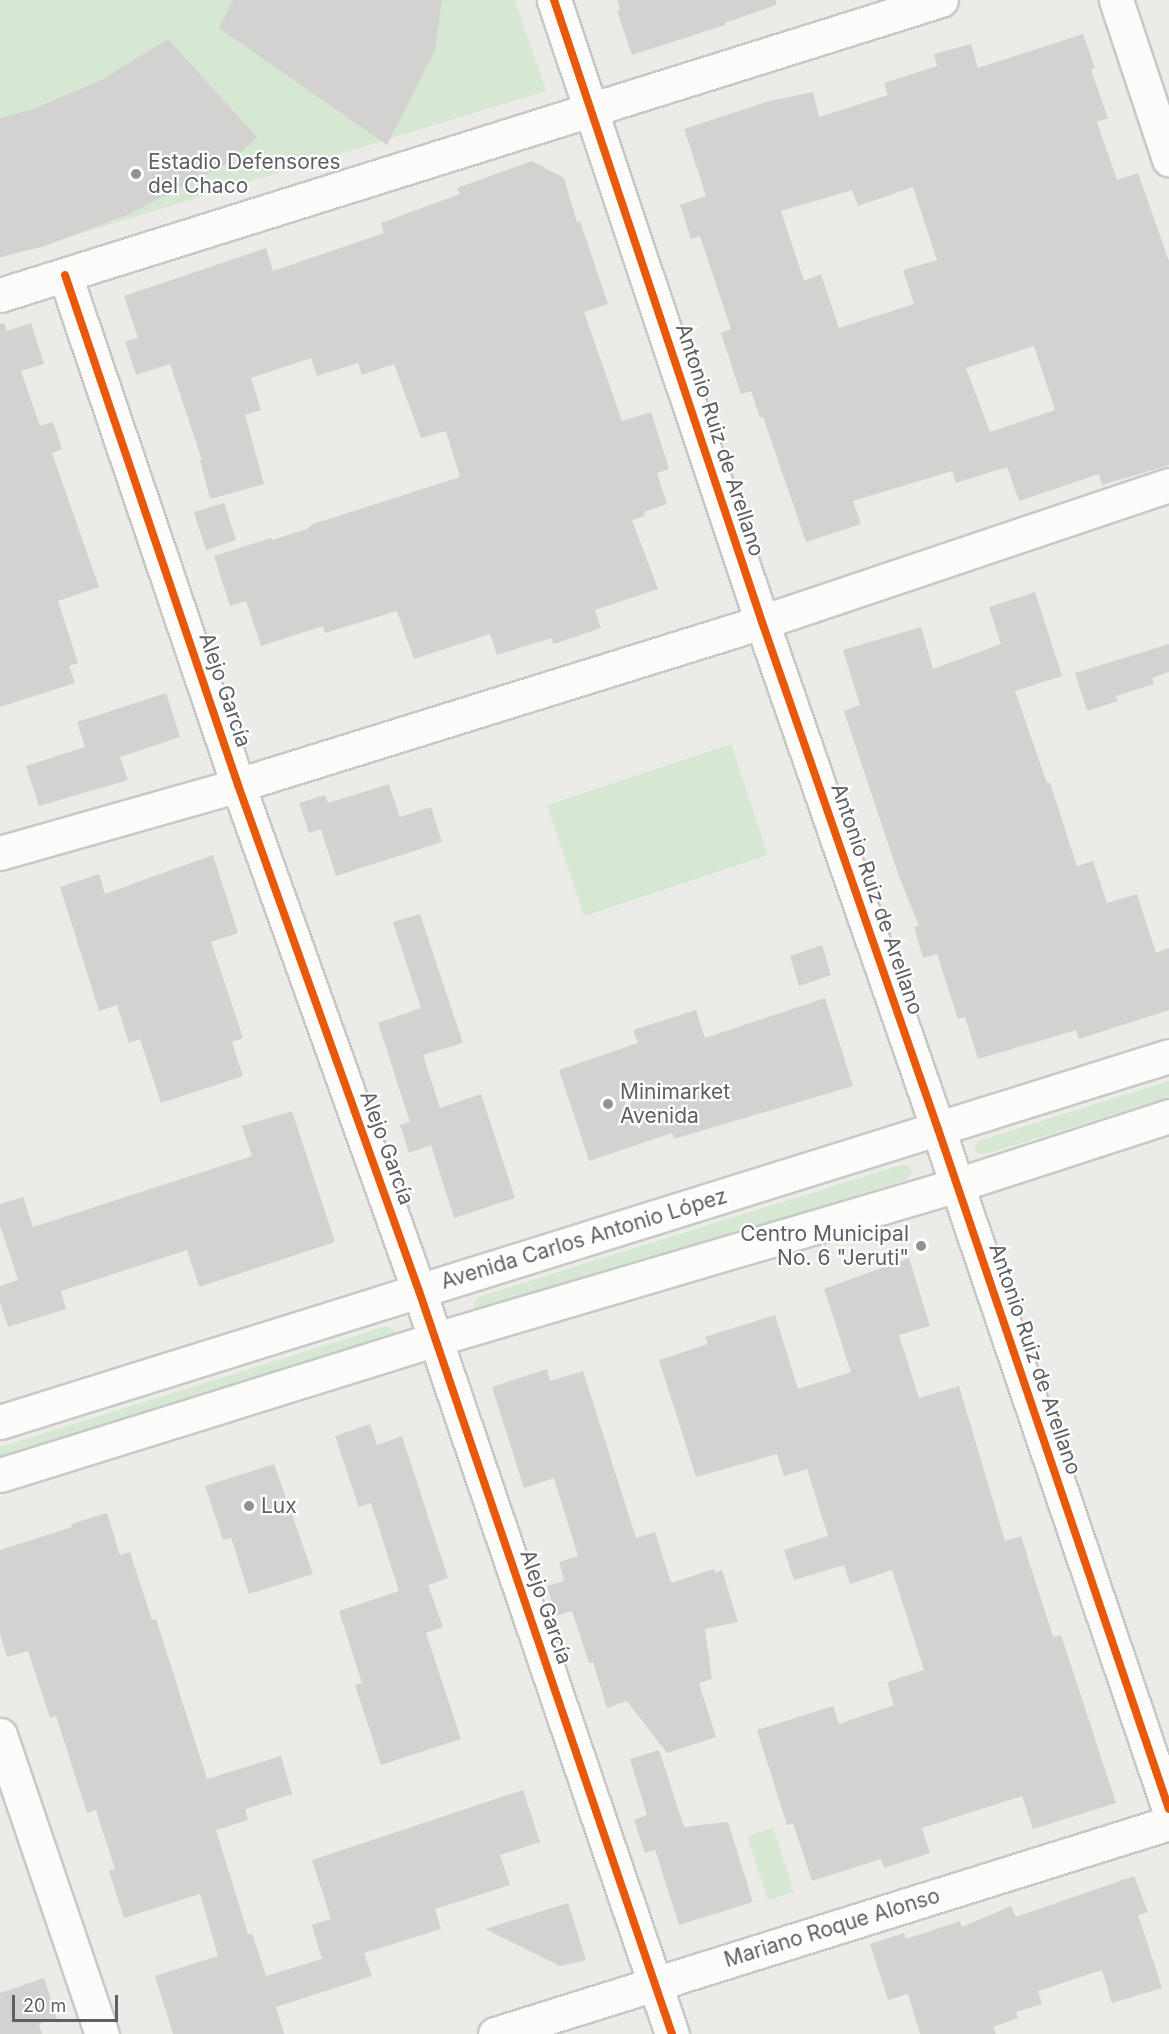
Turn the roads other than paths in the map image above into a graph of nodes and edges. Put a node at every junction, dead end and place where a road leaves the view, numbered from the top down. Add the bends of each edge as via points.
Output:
1 (554, 0) edge
2 (941, 0) edge
3 (1116, 0) edge
4 (591, 109) junction
5 (1169, 159) edge
6 (65, 275) junction
7 (0, 295) edge
8 (1169, 485) edge
9 (762, 622) junction
10 (238, 785) junction
11 (0, 853) edge
12 (1169, 1056) edge
13 (1169, 1116) edge
14 (938, 1128) junction
15 (957, 1185) junction
16 (419, 1291) junction
17 (436, 1339) junction
18 (0, 1422) edge
19 (0, 1475) edge
20 (0, 1735) edge
21 (1169, 1809) edge
22 (1169, 1823) edge
23 (655, 1984) junction
24 (102, 2034) edge
25 (495, 2034) edge
26 (672, 2034) edge

1 - 4 street, Antonio Ruiz de Arellano
2 - 4 street
3 - 5 street
4 - 6 street
4 - 9 street, Antonio Ruiz de Arellano
6 - 7 street
6 - 10 street, Alejo García
8 - 9 street
9 - 10 street
9 - 14 street, Antonio Ruiz de Arellano
10 - 11 street
10 - 16 street, Alejo García
12 - 14 street, Avenida Carlos Antonio López
13 - 15 street
14 - 15 street, Antonio Ruiz de Arellano
14 - 16 street, Avenida Carlos Antonio López
15 - 17 street
15 - 21 street, Antonio Ruiz de Arellano
16 - 17 street, Alejo García
16 - 18 street, Avenida Carlos Antonio López
17 - 19 street
17 - 23 street, Alejo García
20 - 24 street
22 - 23 street, Mariano Roque Alonso
23 - 25 street, Mariano Roque Alonso
23 - 26 street, Alejo García

